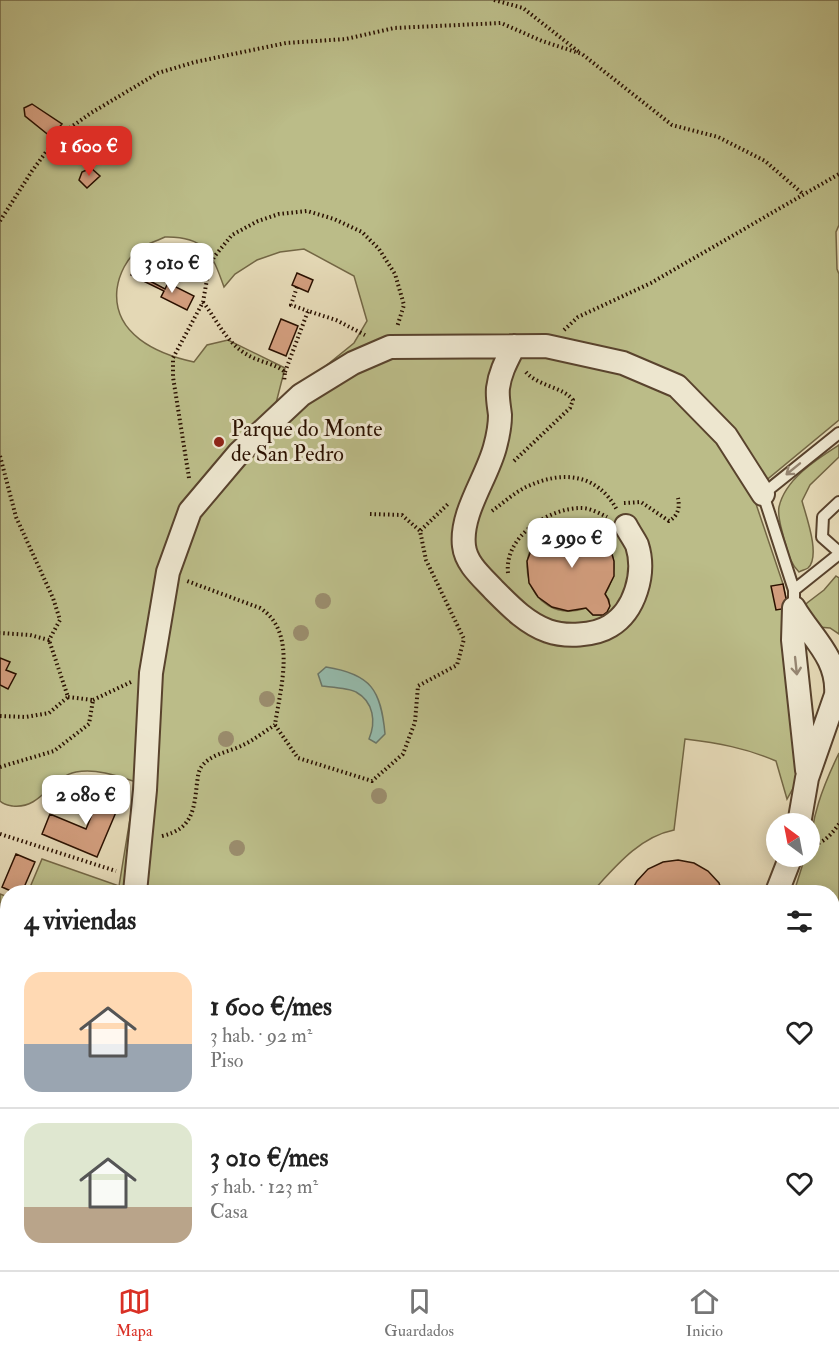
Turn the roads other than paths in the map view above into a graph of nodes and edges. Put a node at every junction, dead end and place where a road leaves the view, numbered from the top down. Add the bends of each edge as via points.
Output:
1 (529, 346) junction
2 (839, 433) edge
3 (763, 494) junction
4 (839, 501) edge
5 (620, 516) road end
6 (839, 553) edge
7 (794, 599) junction
8 (807, 778) junction
9 (801, 813) edge
10 (787, 867) edge
11 (136, 885) edge
12 (780, 885) edge

1 - 3 street via 623,363 677,386 726,436
1 - 5 street via 501,373 499,432 492,460 469,509 466,556 513,609 537,627 564,635 594,632 619,620 637,588 640,560
1 - 11 street via 390,347 353,363 301,395 239,453 190,511 168,572 151,673
2 -> 3 lane
3 - 7 lane
4 - 6 lane via 823,518 822,537
6 - 7 lane
7 -> 8 street via 793,640
7 - 8 street via 833,663 838,684
8 - 9 street
10 - 12 street

